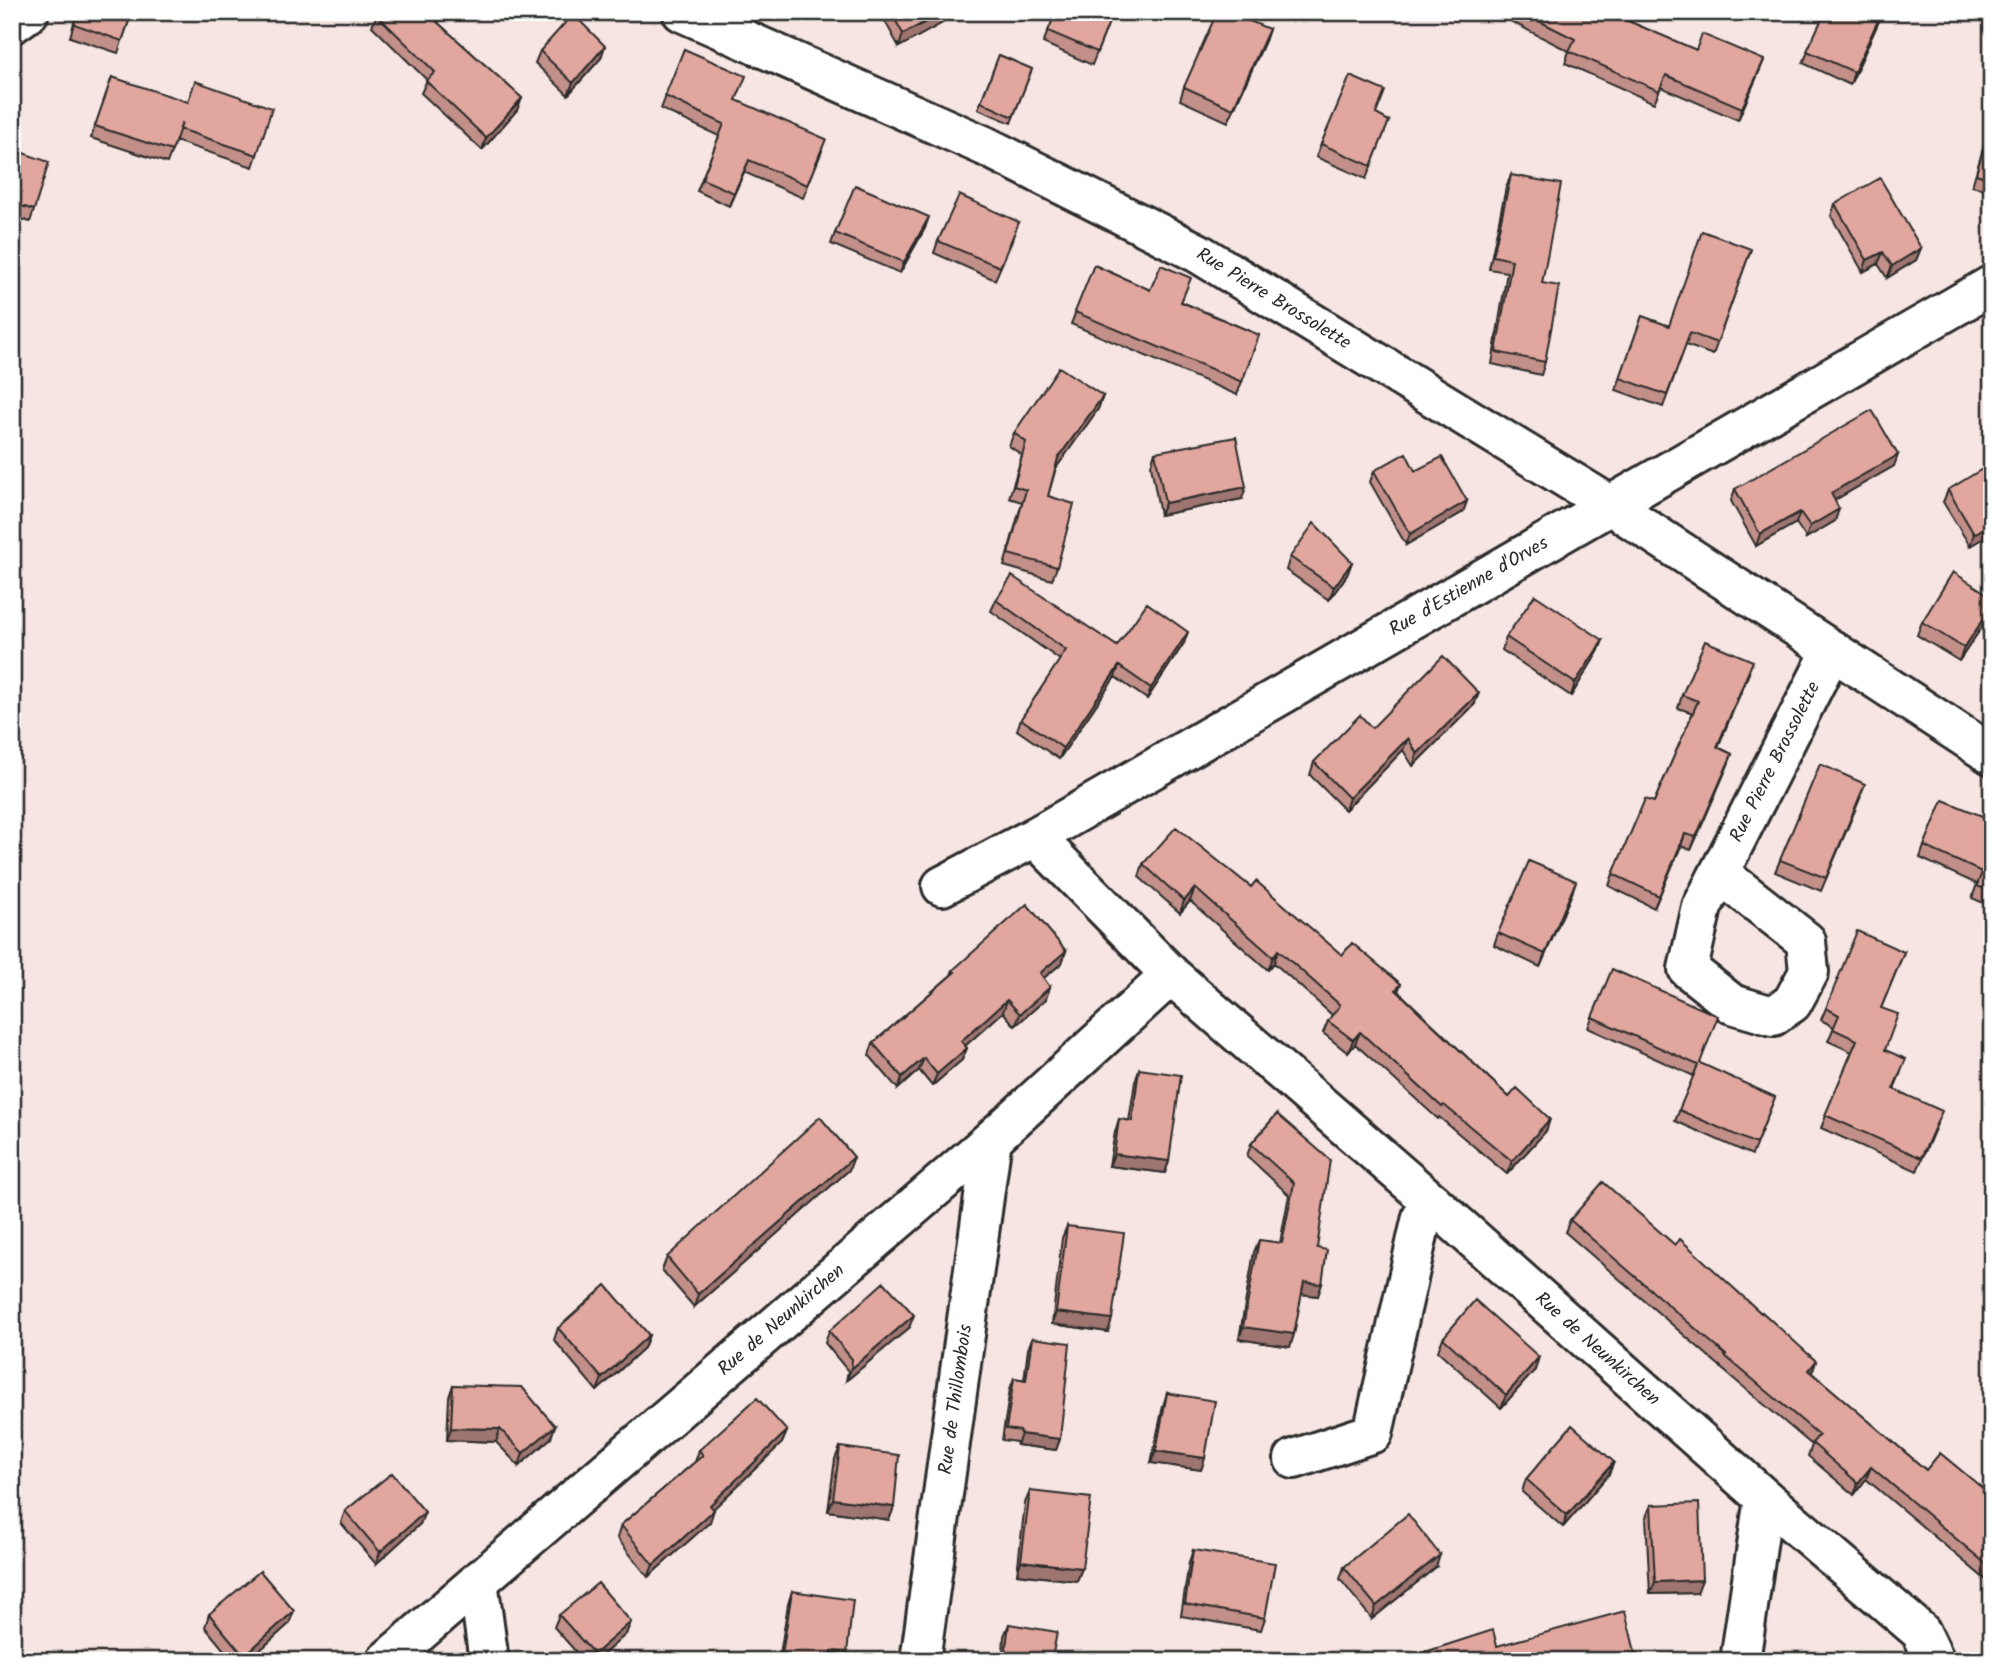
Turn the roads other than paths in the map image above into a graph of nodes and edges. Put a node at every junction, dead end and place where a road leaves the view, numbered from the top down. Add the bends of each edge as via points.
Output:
1 (29, 12) edge
2 (682, 12) edge
3 (12, 24) edge
4 (1992, 285) edge
5 (1610, 505) junction
6 (1832, 650) junction
7 (1992, 755) edge
8 (1035, 837) junction
9 (1719, 873) dead end
10 (942, 886) dead end
11 (1171, 975) junction
12 (992, 1139) junction
13 (1432, 1202) junction
14 (1294, 1458) dead end
15 (1764, 1498) junction
16 (478, 1581) junction
17 (386, 1661) edge
18 (489, 1661) edge
19 (920, 1661) edge
20 (1740, 1661) edge
21 (1935, 1661) edge

1 - 3 street
2 - 5 street, Rue Pierre Brossolette via 985,146 1198,253
4 - 5 street, Rue d'Estienne d'Orves
5 - 6 street, Rue Pierre Brossolette
5 - 8 street, Rue d'Estienne d'Orves
6 - 7 street, Rue Pierre Brossolette
6 - 9 street, Rue Pierre Brossolette
8 - 10 street, Rue d'Estienne d'Orves
8 - 11 street, Rue de Neunkirchen
11 - 12 street, Rue de Neunkirchen
11 - 13 street, Rue de Neunkirchen
12 - 16 street, Rue de Neunkirchen
12 - 19 street, Rue de Thillombois
13 - 14 street via 1422,1217 1373,1433
13 - 15 street, Rue de Neunkirchen
15 - 20 street
15 - 21 street, Rue de Neunkirchen via 1921,1632
16 - 17 street, Rue de Neunkirchen
16 - 18 street

